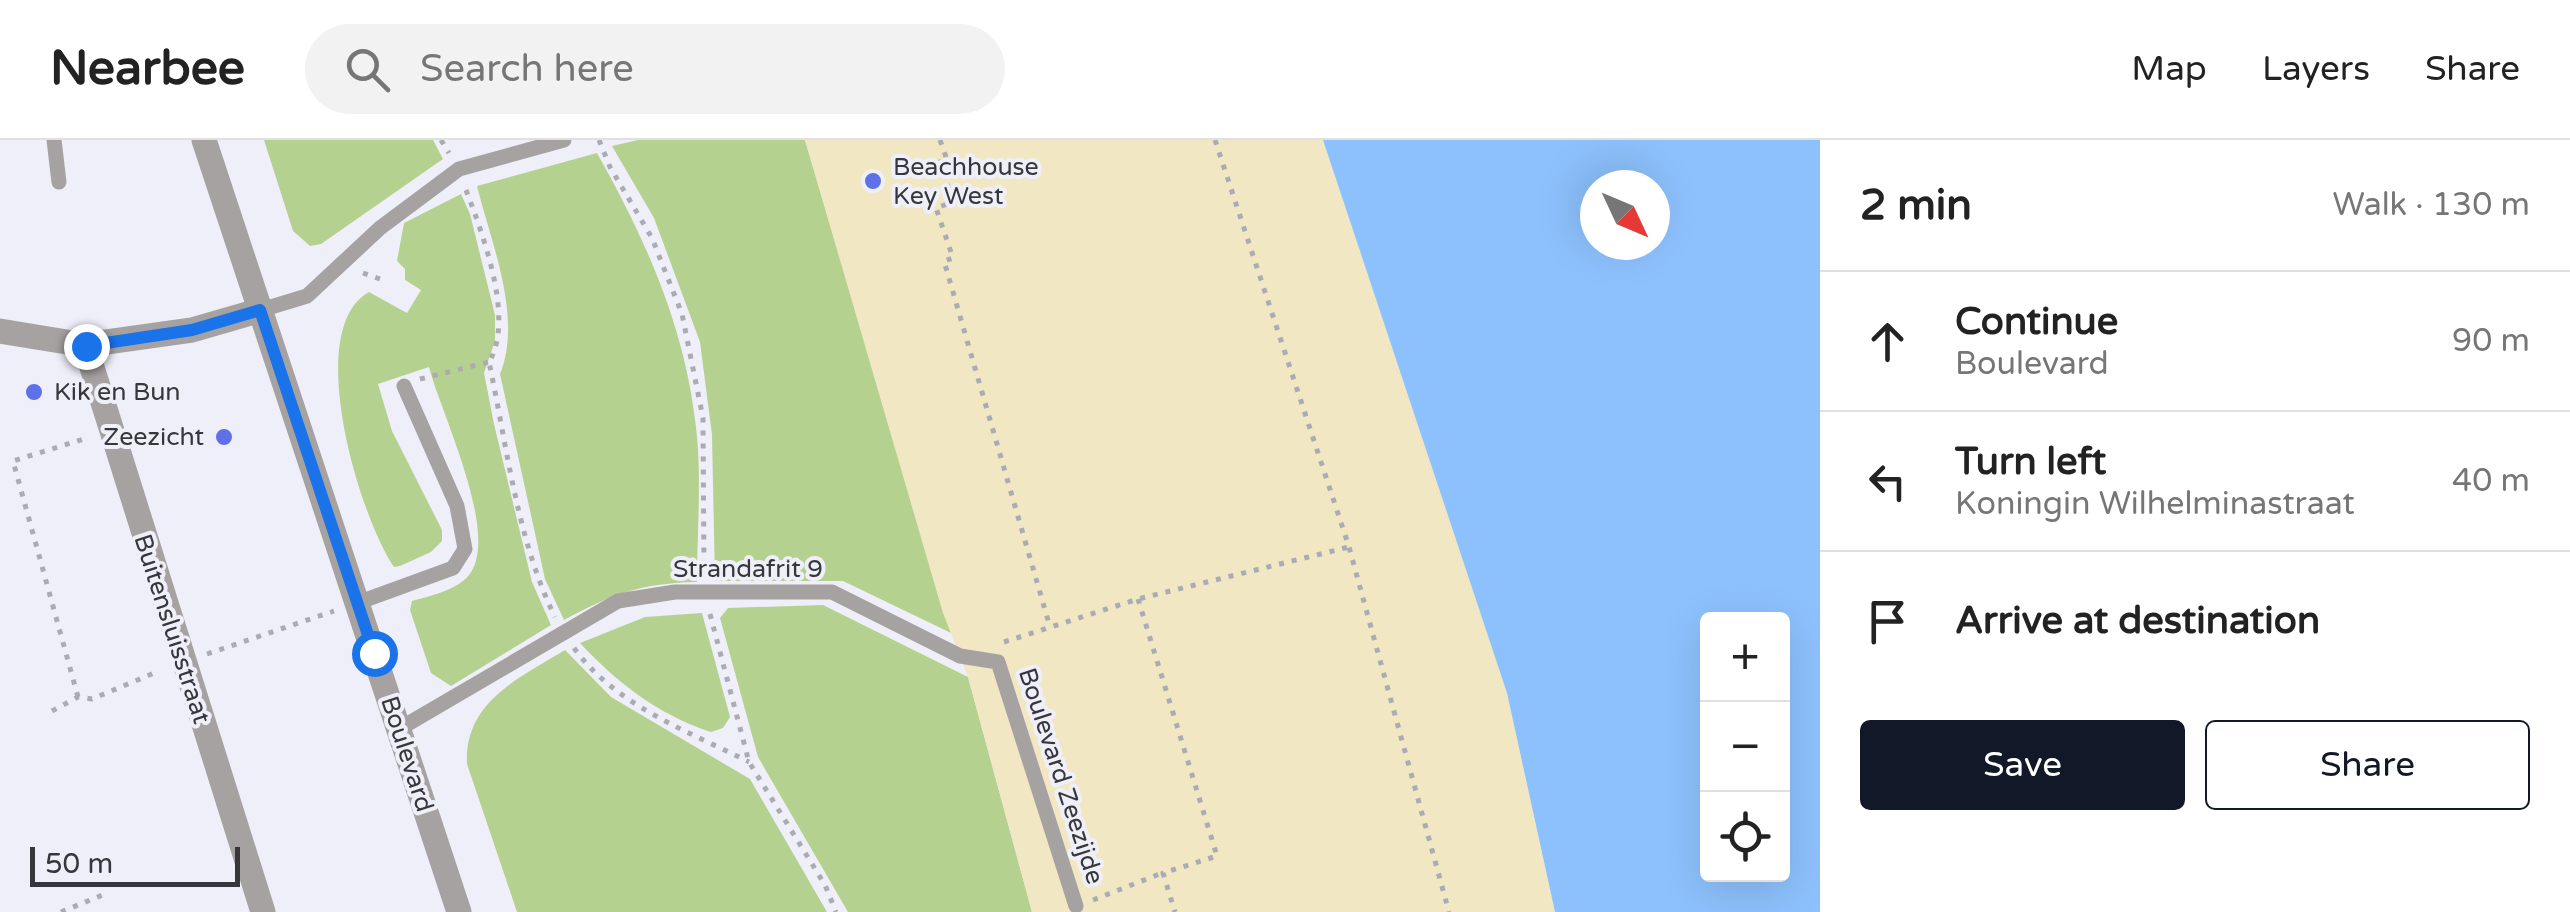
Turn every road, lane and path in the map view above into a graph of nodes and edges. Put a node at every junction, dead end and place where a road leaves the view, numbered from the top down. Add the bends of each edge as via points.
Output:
1 (54, 140) edge
2 (204, 140) edge
3 (564, 140) edge
4 (599, 140) edge
5 (940, 140) edge
6 (1215, 140) edge
7 (459, 169) junction
8 (59, 182) dead end
9 (365, 274) dead end
10 (380, 279) dead end
11 (260, 310) junction
12 (0, 330) edge
13 (86, 346) junction
14 (489, 362) junction
15 (433, 374) dead end
16 (404, 386) dead end
17 (110, 430) junction
18 (1348, 548) junction
19 (704, 592) junction
20 (1138, 599) junction
21 (357, 603) junction
22 (1050, 627) junction
23 (562, 632) junction
24 (960, 656) junction
25 (182, 662) junction
26 (998, 662) joint
27 (78, 697) junction
28 (52, 712) dead end
29 (399, 729) junction
30 (749, 762) junction
31 (1163, 873) junction
32 (104, 894) dead end
33 (1076, 906) joint
34 (61, 912) edge
35 (263, 912) edge
36 (460, 912) edge
37 (836, 912) edge
38 (1174, 912) edge
39 (1449, 912) edge

1 - 8 lane
2 - 11 street, Boulevard
3 - 7 lane
4 - 19 path via 652,238 682,314 703,418
5 - 22 path via 953,202 936,208 953,258 944,261
6 - 18 path
7 - 11 lane via 380,228 307,296
7 - 14 path via 481,230 500,318
9 - 10 path
11 - 13 street via 192,330
11 - 21 street, Boulevard
12 - 13 street
13 - 17 street, Buitensluisstraat
14 - 15 path
14 - 23 path via 541,589
16 - 21 lane via 463,522 465,549 453,568
17 - 25 street, Buitensluisstraat
17 - 27 path via 13,461
18 - 20 path
18 - 39 path
19 - 23 lane, Strandafrit 9 via 618,601
19 - 24 lane, Strandafrit 9 via 832,592
19 - 30 path
20 - 22 path
20 - 31 path via 1217,856
21 - 25 path
21 - 29 street, Boulevard
22 - 24 path
23 - 29 lane, Strandafrit 9
23 - 30 path via 622,695
24 - 26 lane, Strandafrit 9
25 - 27 path via 92,699
25 - 35 street, Buitensluisstraat
26 - 33 lane, Boulevard Zeezijde
27 - 28 path
29 - 36 street, Boulevard
30 - 37 path
31 - 33 path
31 - 38 path
32 - 34 path

